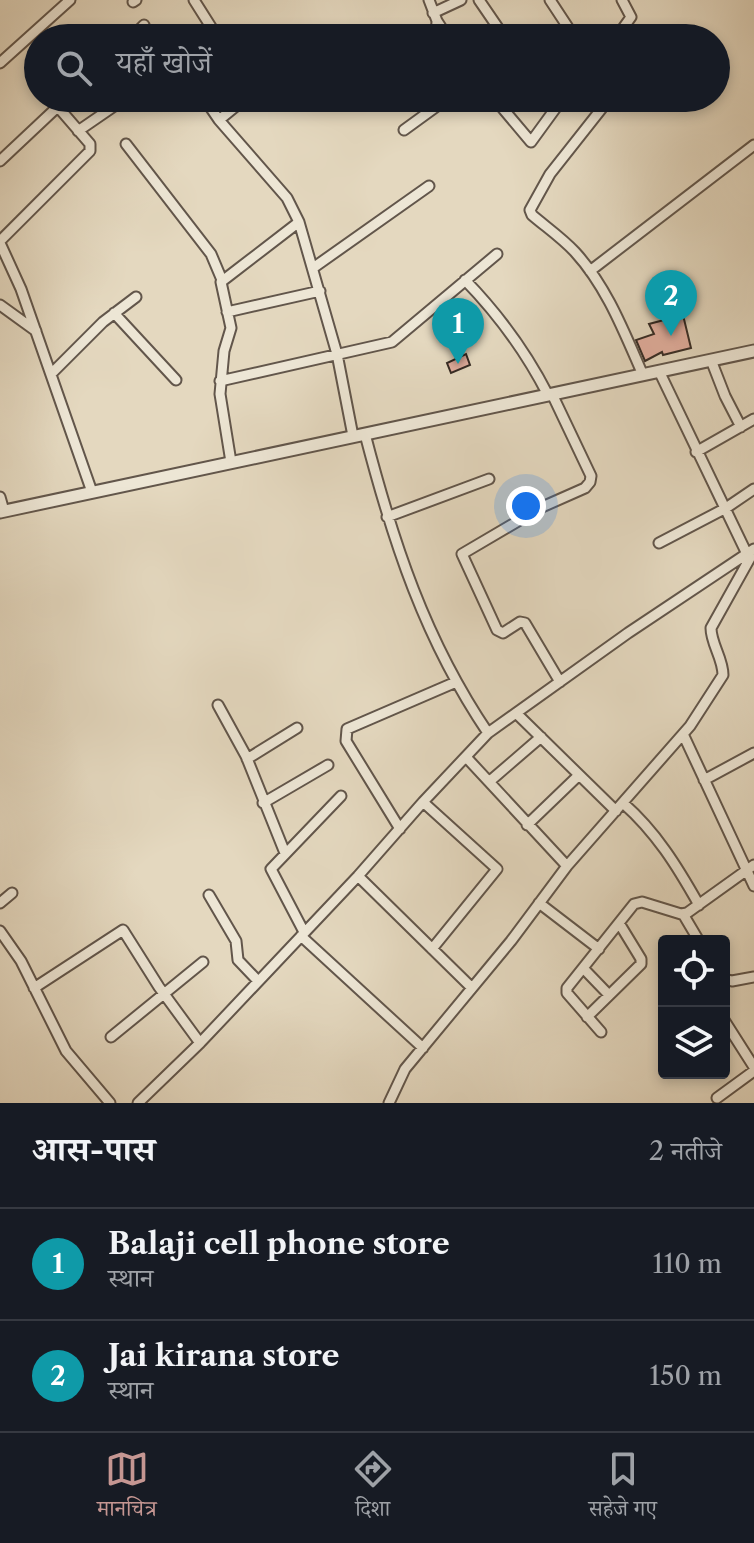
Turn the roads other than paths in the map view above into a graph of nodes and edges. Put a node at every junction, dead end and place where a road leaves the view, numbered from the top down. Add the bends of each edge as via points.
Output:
1 (70, 0) edge
2 (195, 0) edge
3 (429, 0) edge
4 (461, 0) edge
5 (479, 0) edge
6 (550, 0) edge
7 (622, 0) edge
8 (435, 17) junction
9 (43, 24) edge
10 (210, 24) edge
11 (435, 24) edge
12 (439, 24) edge
13 (495, 24) edge
14 (566, 24) edge
15 (626, 24) edge
16 (24, 41) edge
17 (0, 63) edge
18 (53, 112) edge
19 (62, 112) edge
20 (106, 112) edge
21 (214, 112) edge
22 (229, 112) edge
23 (429, 112) edge
24 (505, 112) edge
25 (551, 112) edge
26 (599, 112) edge
27 (219, 120) junction
28 (404, 130) dead end
29 (78, 131) junction
30 (126, 144) dead end
31 (754, 145) edge
32 (0, 161) edge
33 (429, 186) dead end
34 (299, 222) junction
35 (0, 242) edge
36 (497, 254) dead end
37 (313, 268) junction
38 (590, 271) junction
39 (222, 280) junction
40 (465, 280) junction
41 (320, 291) junction
42 (136, 297) dead end
43 (0, 305) edge
44 (227, 312) junction
45 (114, 313) junction
46 (36, 331) junction
47 (754, 351) edge
48 (337, 354) junction
49 (711, 360) junction
50 (659, 371) junction
51 (52, 373) junction
52 (643, 375) junction
53 (176, 380) dead end
54 (220, 381) junction
55 (550, 395) junction
56 (754, 419) edge
57 (741, 427) junction
58 (359, 435) junction
59 (696, 452) junction
60 (231, 462) junction
61 (489, 479) dead end
62 (754, 489) edge
63 (92, 492) junction
64 (0, 497) edge
65 (726, 508) junction
66 (2, 512) edge
67 (387, 517) junction
68 (659, 543) dead end
69 (752, 551) edge
70 (456, 682) junction
71 (560, 682) junction
72 (218, 705) dead end
73 (516, 713) junction
74 (297, 728) dead end
75 (488, 733) junction
76 (683, 734) junction
77 (541, 737) junction
78 (754, 753) edge
79 (466, 757) junction
80 (247, 759) junction
81 (328, 765) dead end
82 (579, 775) junction
83 (704, 780) junction
84 (490, 781) junction
85 (341, 796) dead end
86 (423, 802) junction
87 (263, 803) junction
88 (620, 807) junction
89 (527, 825) junction
90 (400, 829) junction
91 (285, 853) junction
92 (567, 866) junction
93 (750, 868) edge
94 (358, 876) junction
95 (754, 886) edge
96 (12, 893) dead end
97 (209, 895) dead end
98 (0, 903) edge
99 (539, 903) junction
100 (699, 905) junction
101 (683, 914) junction
102 (619, 923) junction
103 (0, 931) edge
104 (302, 934) junction
105 (695, 935) edge
106 (432, 949) junction
107 (599, 949) junction
108 (203, 962) dead end
109 (583, 968) junction
110 (754, 977) edge
111 (730, 980) edge
112 (258, 981) junction
113 (34, 988) junction
114 (472, 988) junction
115 (164, 994) junction
116 (609, 995) junction
117 (587, 1017) junction
118 (730, 1029) edge
119 (601, 1032) dead end
120 (111, 1037) dead end
121 (200, 1043) junction
122 (423, 1048) junction
123 (753, 1064) edge
124 (717, 1098) dead end
125 (110, 1103) edge
126 (138, 1103) edge
127 (389, 1103) edge

1 - 9 street
2 - 10 street
3 - 8 street
4 - 8 street
5 - 13 street
6 - 14 street
7 - 15 street via 631,17
8 - 11 street
8 - 12 street
16 - 17 street
18 - 32 street
19 - 29 street
20 - 29 street
21 - 27 street
22 - 27 street
23 - 28 street
24 - 25 street via 530,142
26 - 38 street via 550,174 530,210
27 - 34 street via 287,198
29 - 35 street via 90,146 87,155
30 - 39 street via 211,254
31 - 38 street
33 - 37 street
34 - 37 street
34 - 39 street
35 - 46 street
36 - 40 street
37 - 41 street
38 - 52 street
39 - 44 street
40 - 48 street via 392,342
40 - 55 street via 507,327
41 - 44 street
41 - 48 street
42 - 45 street
43 - 46 street
44 - 54 street via 232,330
45 - 51 street
45 - 53 street
46 - 51 street
47 - 49 street
48 - 54 street
48 - 58 street
49 - 50 street
49 - 57 street
50 - 52 street
50 - 59 street
51 - 63 street
52 - 55 street
54 - 60 street
55 - 58 street
55 - 71 street via 590,482 462,554 497,630 503,633 525,623
56 - 57 street
57 - 59 street
58 - 60 street
58 - 67 street
59 - 65 street
60 - 63 street
61 - 67 street
62 - 65 street
63 - 66 street
64 - 66 street
65 - 68 street
65 - 69 street
67 - 70 street via 415,598
69 - 71 street
69 - 76 street via 711,628 723,675
70 - 75 street
70 - 90 street via 347,729 346,741
71 - 73 street
72 - 80 street
73 - 75 street
73 - 77 street
74 - 80 street
75 - 79 street
76 - 83 street
76 - 88 street
77 - 82 street
77 - 84 street
78 - 83 street
79 - 84 street
79 - 86 street
80 - 87 street
81 - 87 street
82 - 88 street
82 - 89 street
83 - 93 street
84 - 89 street
85 - 91 street
86 - 90 street
86 - 106 street via 497,869
87 - 91 street
88 - 92 street
88 - 100 street via 649,826
89 - 92 street
90 - 94 street
91 - 104 street via 271,872
92 - 99 street
93 - 95 street
93 - 100 street
94 - 104 street
94 - 106 street
96 - 98 street
97 - 112 street via 237,943 238,960
99 - 107 street
99 - 114 street
100 - 101 street
101 - 102 street via 638,902
101 - 105 street
102 - 107 street
102 - 116 street via 641,962
103 - 113 street
104 - 112 street
104 - 122 street
106 - 114 street
107 - 109 street
108 - 115 street
109 - 116 street
109 - 117 street via 566,990
110 - 111 street
112 - 121 street
113 - 115 street via 123,930
113 - 125 street via 66,1051
114 - 122 street
115 - 120 street
115 - 121 street
116 - 117 street
117 - 119 street
118 - 123 street
121 - 126 street
122 - 127 street via 400,1075
123 - 124 street

